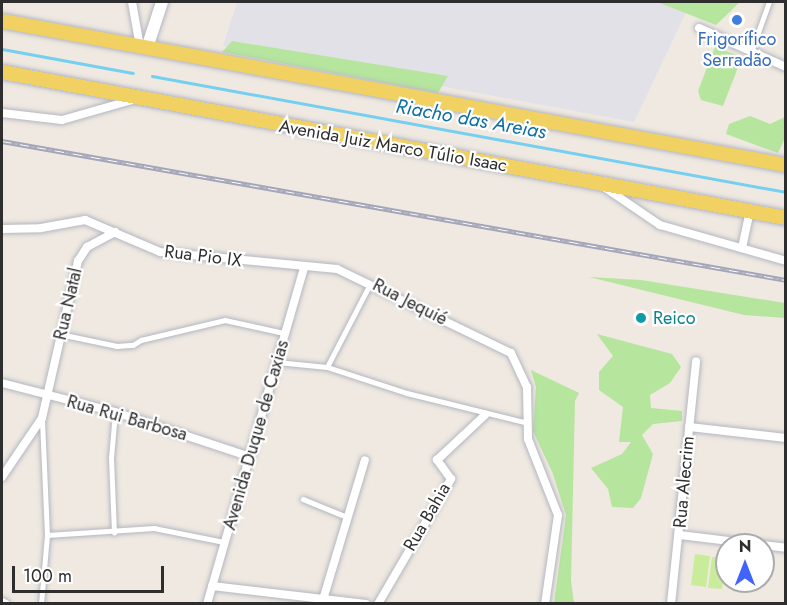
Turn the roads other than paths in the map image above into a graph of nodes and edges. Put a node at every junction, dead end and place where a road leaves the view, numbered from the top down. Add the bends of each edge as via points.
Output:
1 (132, 2) edge
2 (162, 2) edge
3 (769, 2) edge
4 (2, 21) edge
5 (699, 28) dead end
6 (136, 29) junction
7 (153, 30) junction
8 (143, 48) junction
9 (751, 52) junction
10 (786, 67) edge
11 (2, 72) edge
12 (135, 99) junction
13 (2, 113) edge
14 (786, 165) edge
15 (596, 182) junction
16 (750, 211) junction
17 (786, 218) edge
18 (2, 229) edge
19 (116, 232) junction
20 (742, 248) junction
21 (786, 261) edge
22 (304, 267) junction
23 (371, 282) junction
24 (285, 333) junction
25 (60, 334) junction
26 (696, 361) dead end
27 (275, 362) junction
28 (327, 367) junction
29 (2, 383) edge
30 (49, 395) junction
31 (115, 412) junction
32 (486, 415) junction
33 (42, 418) junction
34 (528, 423) junction
35 (688, 427) junction
36 (786, 438) edge
37 (250, 457) junction
38 (364, 460) dead end
39 (2, 461) edge
40 (11, 463) junction
41 (2, 477) edge
42 (303, 499) dead end
43 (348, 518) junction
44 (114, 533) junction
45 (47, 535) junction
46 (680, 535) junction
47 (715, 539) edge
48 (224, 542) junction
49 (212, 586) junction
50 (2, 602) edge
51 (323, 602) edge
52 (6, 603) edge
53 (41, 603) edge
54 (207, 603) edge
55 (366, 603) edge
56 (378, 603) edge
57 (545, 603) edge
58 (671, 603) edge

1 - 6 street
2 - 7 street
3 - 9 lane
4 - 8 main road
5 - 9 street
6 - 7 street
6 - 8 street
7 - 8 street
8 - 14 main road
9 - 10 street
11 - 12 main road, Avenida Juiz Marco Túlio Isaac
12 - 13 street via 62,120
12 - 15 main road, Avenida Juiz Marco Túlio Isaac
15 - 16 main road, Avenida Juiz Marco Túlio Isaac
15 - 20 street via 660,225
16 - 17 main road, Avenida Juiz Marco Túlio Isaac
16 - 20 street
18 - 19 street, Rua Pio IX via 41,228 85,220
19 - 22 street, Rua Pio IX via 160,252
19 - 25 street, Rua Natal via 87,247 78,261
20 - 21 street
22 - 23 street, Rua Jequié via 328,267
22 - 24 street, Avenida Duque de Caxias
23 - 28 lane
23 - 34 street, Rua Jequié via 511,353 527,387
24 - 25 lane via 225,320 133,345 117,346
24 - 27 street, Avenida Duque de Caxias
25 - 30 street, Rua Natal
26 - 35 street, Rua Alecrim
27 - 28 lane
27 - 37 street, Avenida Duque de Caxias
28 - 32 lane
29 - 30 street, Rua Rui Barbosa
30 - 31 street, Rua Rui Barbosa
30 - 33 street, Rua Natal
31 - 37 street, Rua Rui Barbosa
31 - 44 lane via 111,458
32 - 34 lane
32 - 56 street, Rua Bahia via 437,460 451,479
33 - 40 street, Rua Natal
33 - 45 lane
34 - 57 street via 532,453 558,515
35 - 36 street
35 - 46 street, Rua Alecrim
37 - 48 street, Avenida Duque de Caxias
38 - 43 street
39 - 40 street
40 - 41 street, Rua Natal
42 - 43 lane
43 - 51 street
44 - 45 lane
44 - 48 lane via 154,528
45 - 53 lane
46 - 47 street
46 - 58 street, Rua Alecrim
48 - 49 street, Avenida Duque de Caxias
49 - 51 street
49 - 54 street, Avenida Duque de Caxias
50 - 52 street
51 - 55 street

